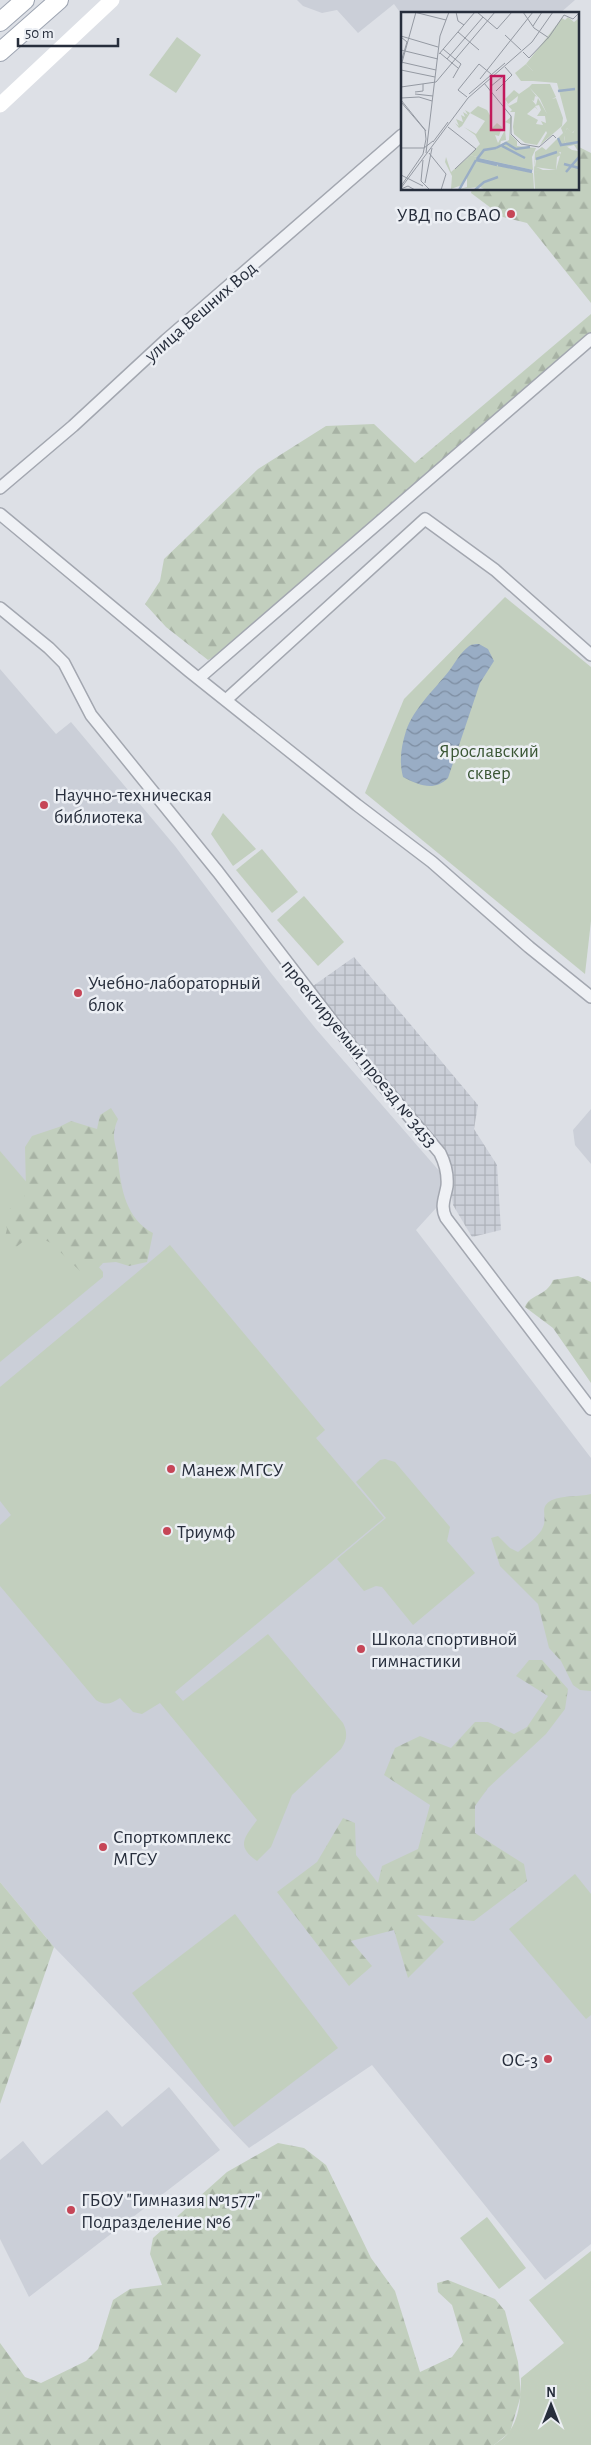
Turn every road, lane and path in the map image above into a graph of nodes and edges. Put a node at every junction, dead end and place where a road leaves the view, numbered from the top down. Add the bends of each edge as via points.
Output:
1 (25, 0) edge
2 (59, 0) edge
3 (112, 0) edge
4 (0, 22) edge
5 (0, 52) edge
6 (0, 105) edge
7 (401, 136) edge
8 (591, 339) edge
9 (0, 488) edge
10 (0, 514) edge
11 (0, 608) edge
12 (591, 655) edge
13 (199, 678) junction
14 (227, 699) junction
15 (591, 997) edge
16 (591, 1409) edge

1 - 4 main road
2 - 5 main road
3 - 6 street
7 - 9 street, улица Вешних Вод
8 - 13 street
10 - 13 street
11 - 16 street, проектируемый проезд № 3453 via 64,663 92,714 369,1069 440,1153 447,1178 442,1206 446,1218
12 - 14 street via 495,570 425,519
13 - 14 street
14 - 15 street via 432,862

